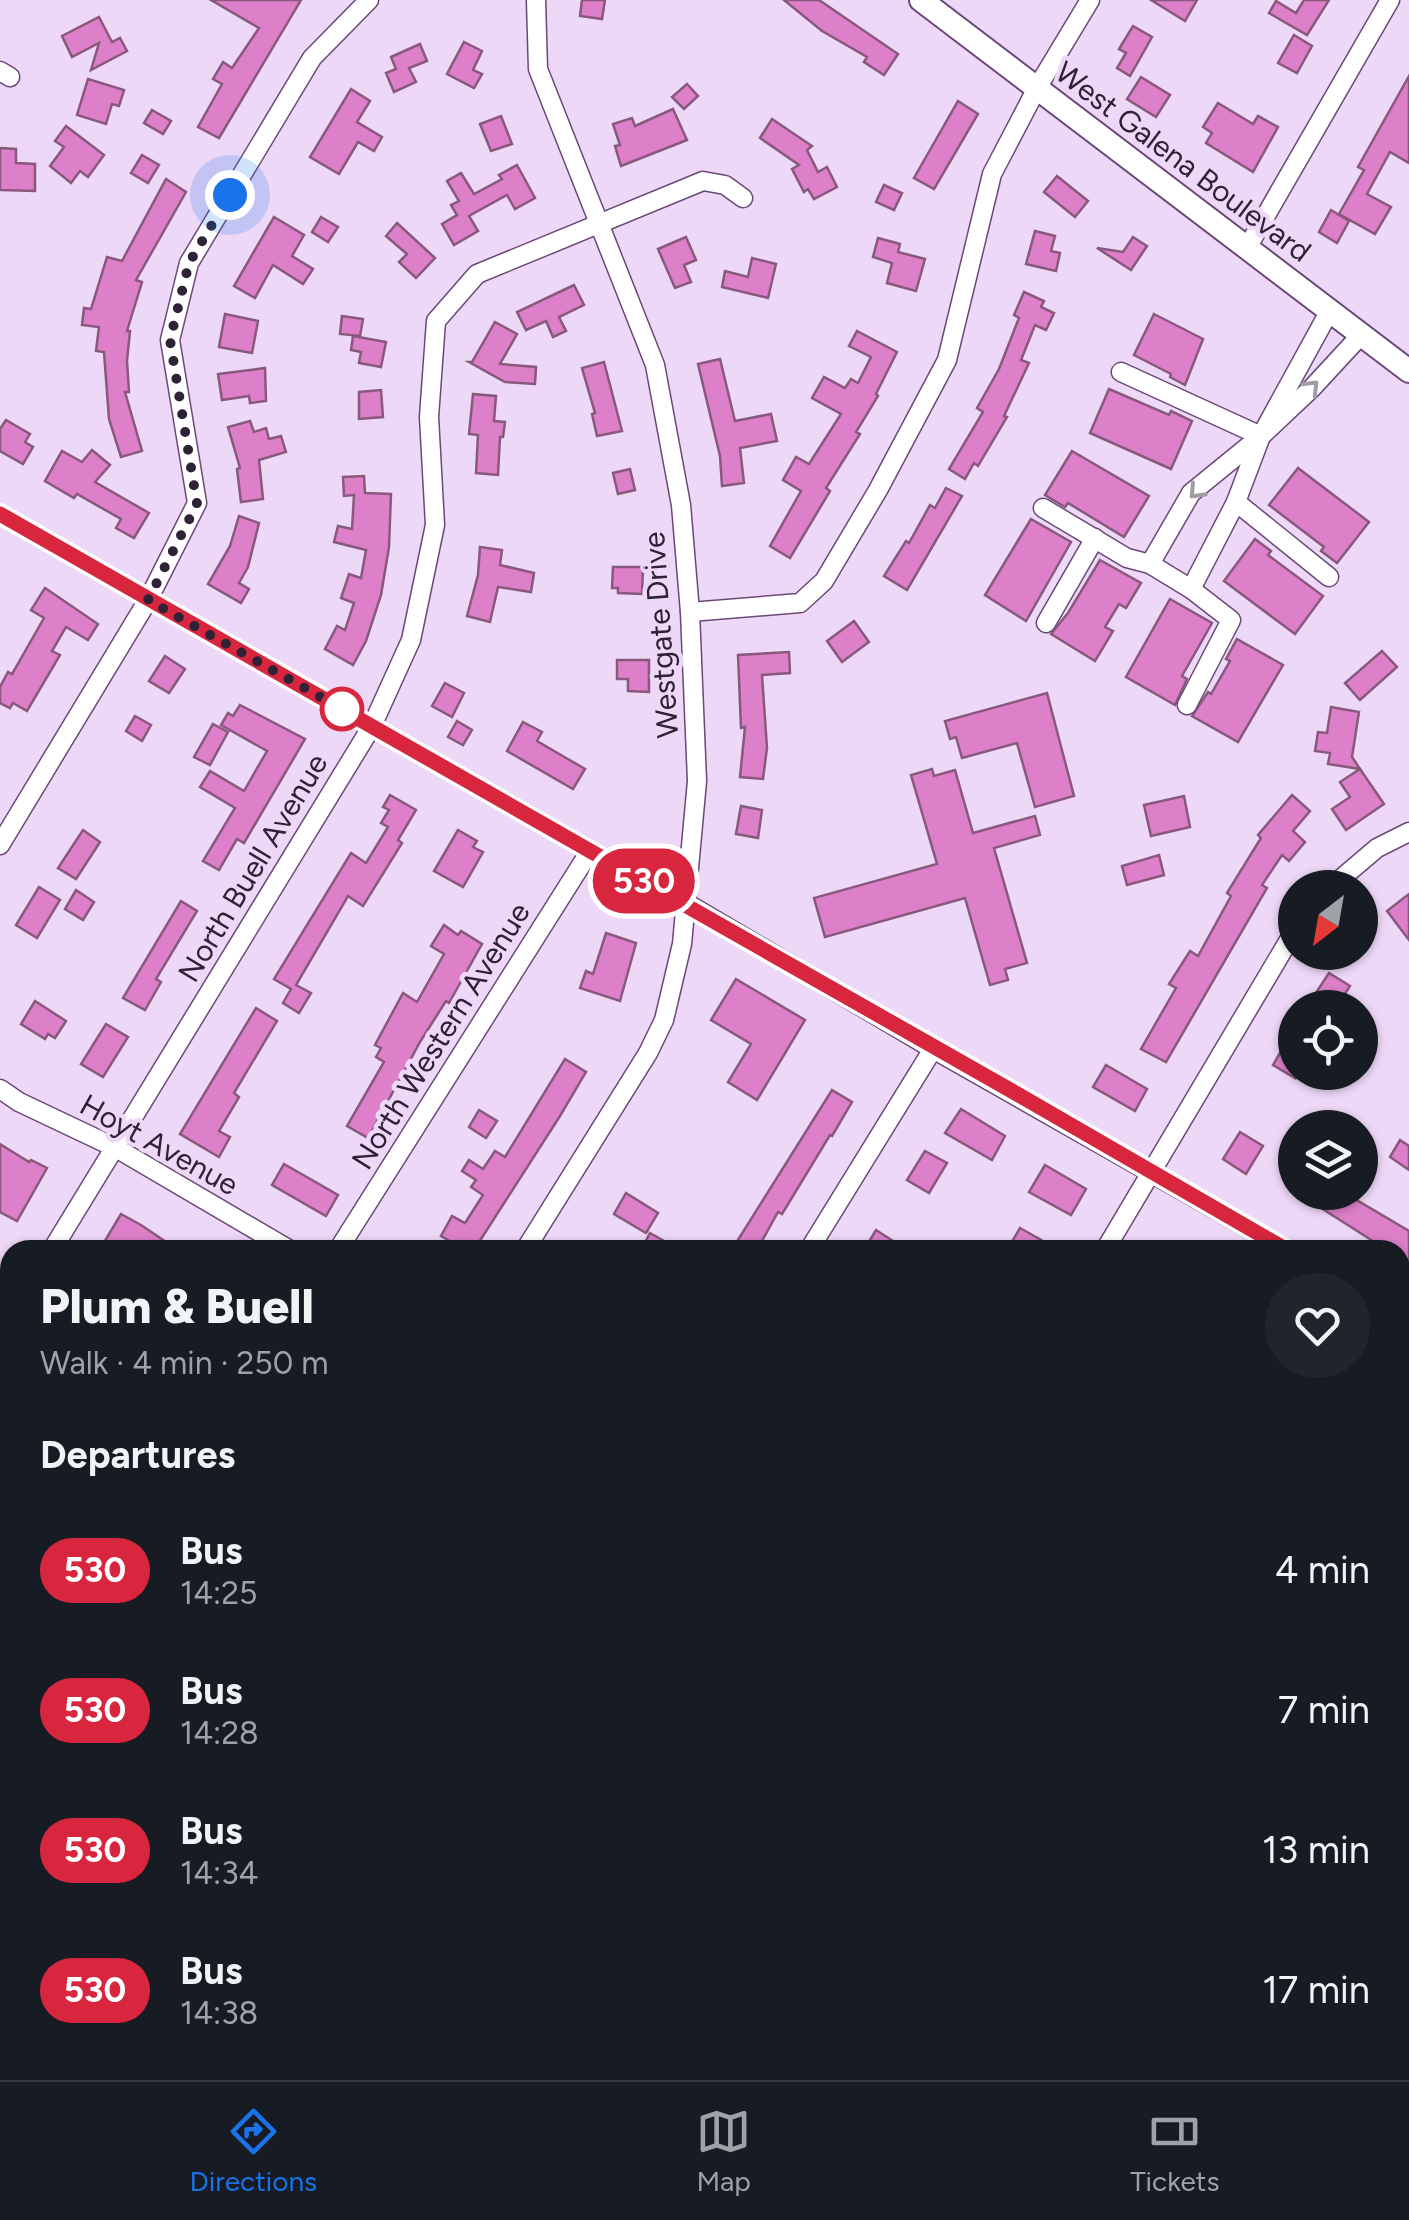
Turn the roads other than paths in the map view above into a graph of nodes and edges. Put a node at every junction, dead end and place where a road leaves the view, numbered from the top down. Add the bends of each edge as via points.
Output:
1 (369, 0) edge
2 (536, 0) edge
3 (921, 0) edge
4 (1090, 0) edge
5 (1390, 0) edge
6 (1038, 88) junction
7 (743, 198) dead end
8 (597, 225) junction
9 (1247, 248) junction
10 (1328, 312) junction
11 (1361, 335) junction
12 (1409, 371) edge
13 (1121, 372) dead end
14 (1261, 436) junction
15 (1236, 502) junction
16 (1043, 508) dead end
17 (0, 514) edge
18 (1094, 538) junction
19 (1150, 564) junction
20 (1329, 576) dead end
21 (1190, 589) junction
22 (148, 600) junction
23 (690, 612) junction
24 (1046, 622) dead end
25 (1188, 705) dead end
26 (372, 726) junction
27 (1409, 832) edge
28 (0, 845) edge
29 (590, 852) junction
30 (1351, 870) edge
31 (688, 904) junction
32 (1278, 959) edge
33 (933, 1049) junction
34 (0, 1090) edge
35 (116, 1148) junction
36 (1153, 1172) junction
37 (58, 1240) edge
38 (273, 1240) edge
39 (344, 1240) edge
40 (531, 1240) edge
41 (815, 1240) edge
42 (1111, 1240) edge
43 (1270, 1240) edge

1 - 22 street via 312,58 189,263 170,340 197,504
2 - 8 street, Westgate Drive via 538,70
3 - 6 main road, West Galena Boulevard
4 - 6 street
5 - 9 street
6 - 9 main road, West Galena Boulevard
6 - 23 street via 992,174 947,360 824,581 800,603
7 - 8 street, North Buell Avenue via 703,180
8 - 23 street, Westgate Drive via 655,365 680,505
8 - 26 street, North Buell Avenue via 477,274 436,321 429,417 435,525 412,640
9 - 10 main road, West Galena Boulevard
10 - 11 main road, West Galena Boulevard
10 - 14 street
11 - 12 main road, West Galena Boulevard
14 -> 11 street
13 - 14 street
14 - 15 street
14 -> 19 street via 1191,493
15 - 20 street
15 - 21 street
16 - 18 street
17 - 22 street
18 - 19 street
18 - 24 street
19 - 21 street
21 - 25 street via 1231,620
22 - 26 street
22 - 28 street
23 - 31 street, Westgate Drive via 697,781
26 - 29 street
26 - 35 street, North Buell Avenue
27 - 30 street
29 - 31 street
29 - 39 street, North Western Avenue
31 - 33 street
31 - 40 street, Westgate Drive via 664,1020
32 - 36 street
33 - 36 street
33 - 41 street
34 - 35 street, Hoyt Avenue
35 - 37 street, North Buell Avenue
35 - 38 street, Hoyt Avenue
36 - 42 street
36 - 43 street

